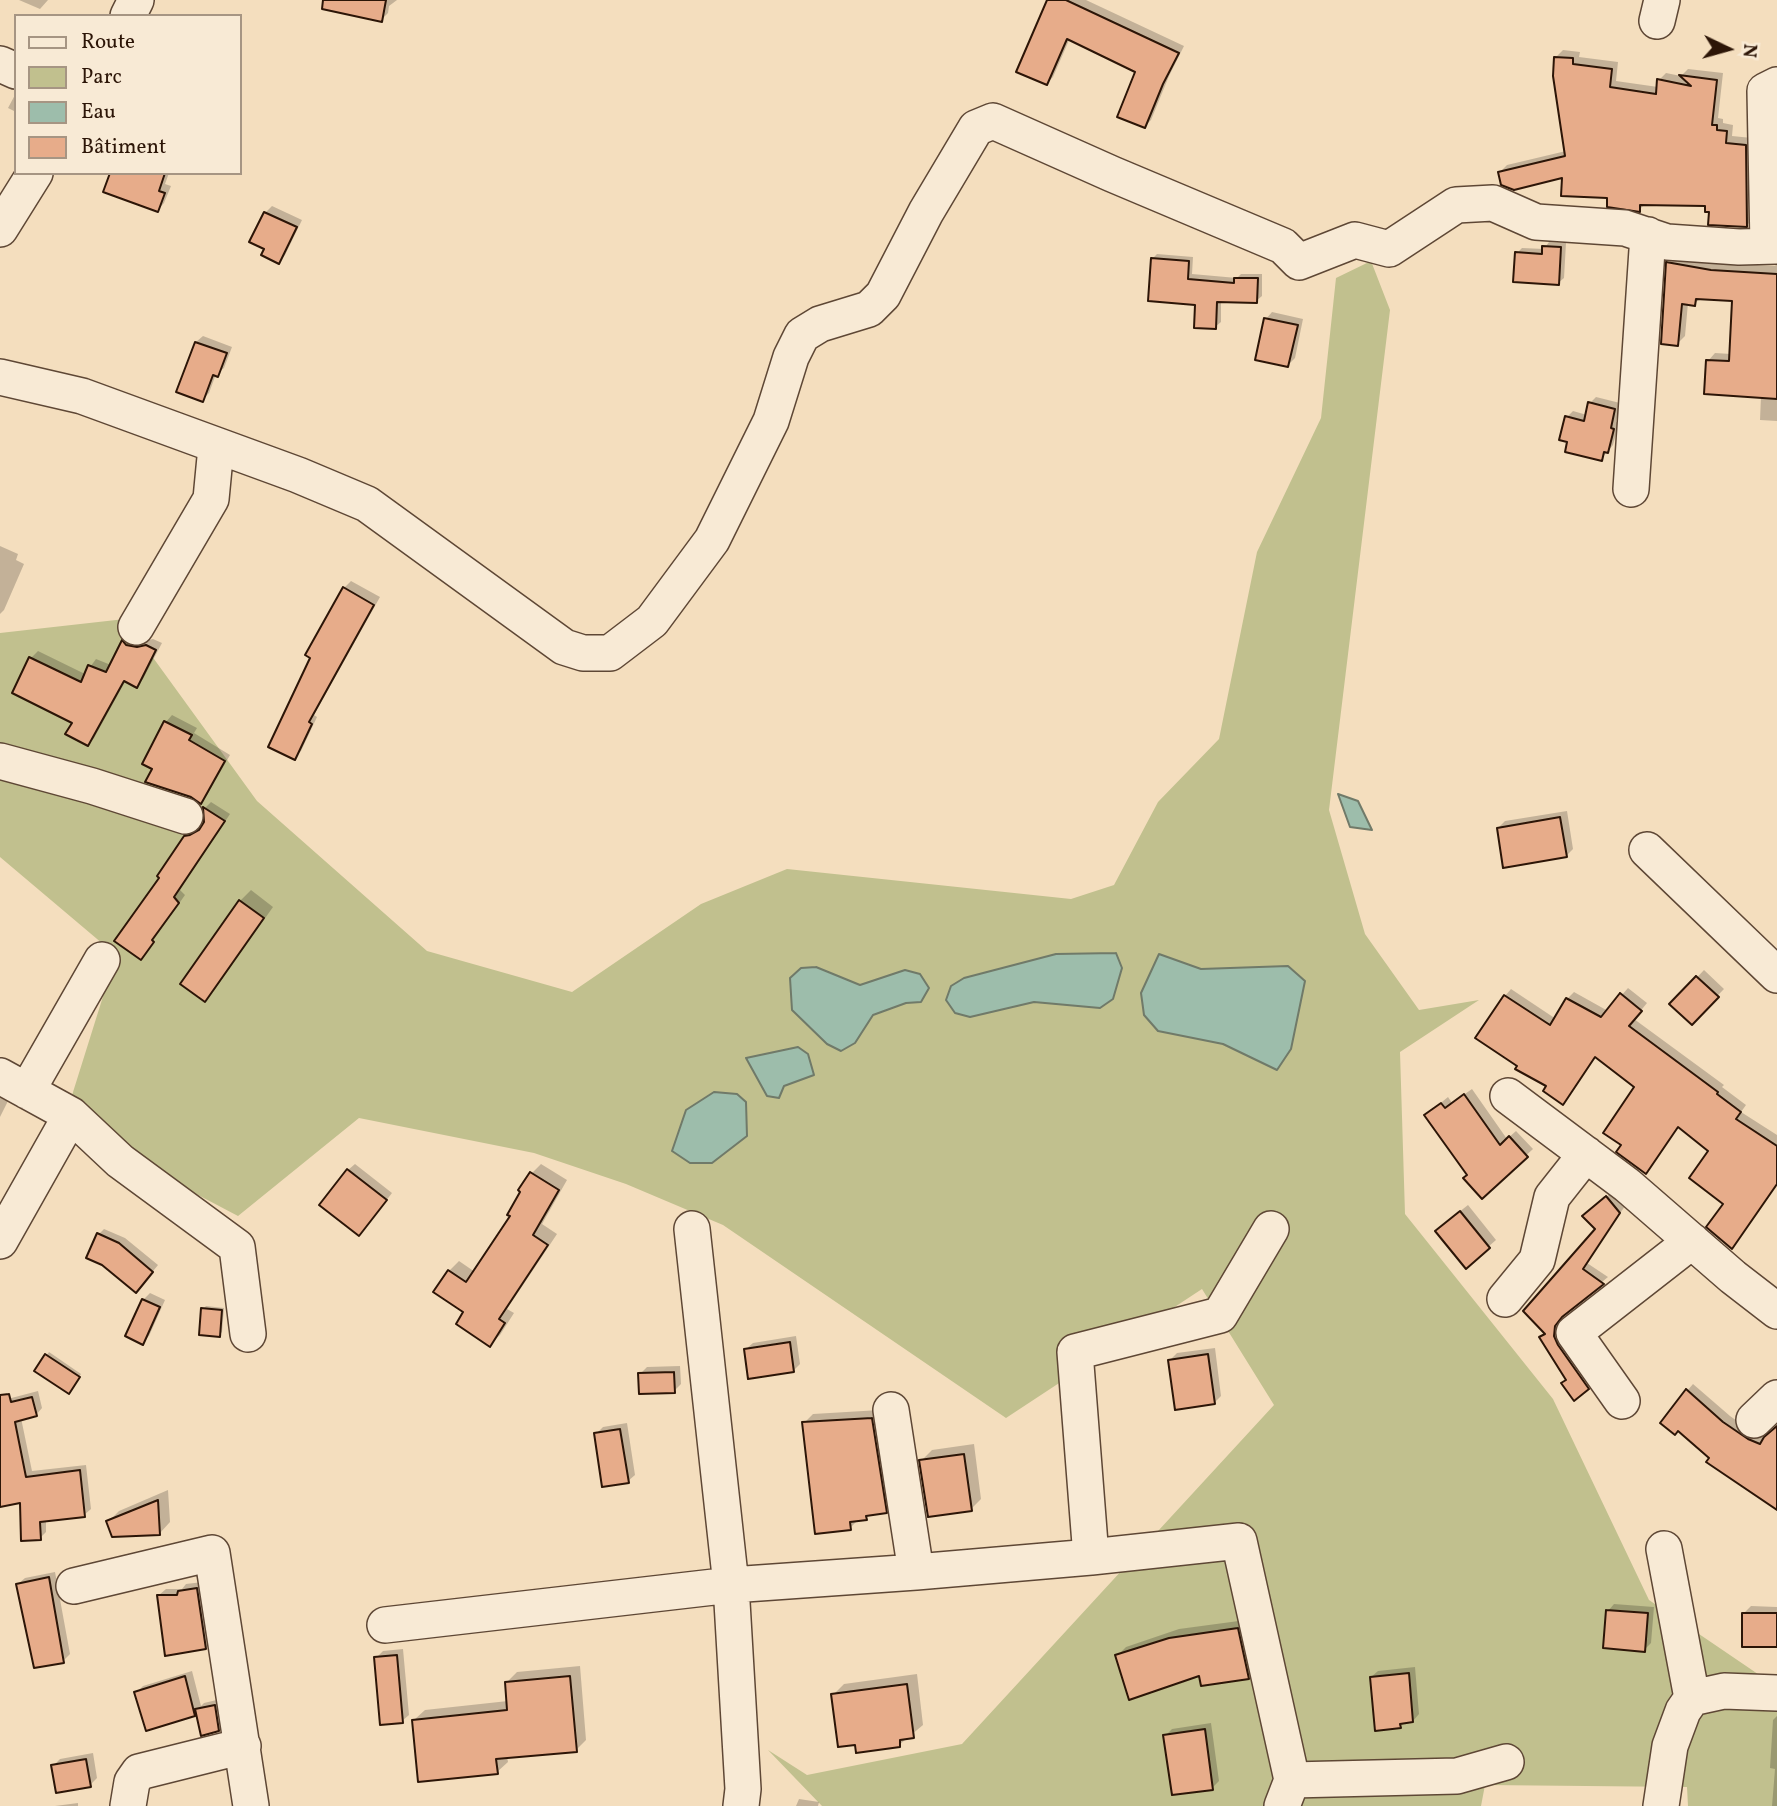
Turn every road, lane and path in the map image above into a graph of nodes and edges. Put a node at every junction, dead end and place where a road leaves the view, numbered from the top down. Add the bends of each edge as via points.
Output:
1 (1777, 85) edge
2 (34, 175) edge
3 (0, 229) edge
4 (1648, 235) junction
5 (1772, 246) edge
6 (0, 377) edge
7 (216, 447) junction
8 (1631, 489) dead end
9 (136, 627) dead end
10 (0, 761) edge
11 (185, 816) dead end
12 (1647, 850) dead end
13 (102, 960) dead end
14 (1777, 975) edge
15 (14, 1083) edge
16 (1508, 1096) dead end
17 (71, 1115) junction
18 (1586, 1154) junction
19 (692, 1229) dead end
20 (1271, 1229) dead end
21 (0, 1241) edge
22 (1692, 1241) junction
23 (1505, 1299) dead end
24 (1777, 1311) edge
25 (248, 1334) dead end
26 (1622, 1401) dead end
27 (891, 1410) dead end
28 (1664, 1549) dead end
29 (1091, 1557) junction
30 (916, 1572) junction
31 (731, 1585) junction
32 (74, 1586) dead end
33 (385, 1625) dead end
34 (1777, 1693) edge
35 (1692, 1698) junction
36 (243, 1746) junction
37 (1506, 1762) dead end
38 (1287, 1793) edge
39 (128, 1806) edge
40 (251, 1806) edge
41 (741, 1806) edge
42 (1661, 1806) edge

1 - 5 street via 1765,90
2 - 3 street
4 - 5 street via 1667,242
4 - 7 street via 1625,228 1536,222 1493,203 1456,205 1389,249 1355,240 1299,262 1283,246 993,121 976,128 883,295 869,309 820,324 802,335 771,421 712,540 652,621 610,653 564,648 367,504
4 - 8 street
6 - 7 street via 82,396
7 - 9 street via 211,499
10 - 11 street
12 - 14 street
13 - 15 street
15 - 17 street
16 - 18 street
17 - 21 street
17 - 25 street via 120,1161 237,1247
18 - 22 street
18 - 23 street via 1552,1197 1537,1260
19 - 31 street
20 - 29 street via 1220,1315 1075,1352
22 - 24 street
22 - 26 street via 1574,1333
27 - 30 street
28 - 35 street
29 - 30 street
29 - 38 street via 1239,1541
30 - 31 street
31 - 33 street
31 - 41 street
32 - 36 street via 212,1553
34 - 35 street via 1724,1691
35 - 42 street via 1670,1746
36 - 39 street via 139,1772 132,1782
36 - 40 street
37 - 38 street via 1457,1776

